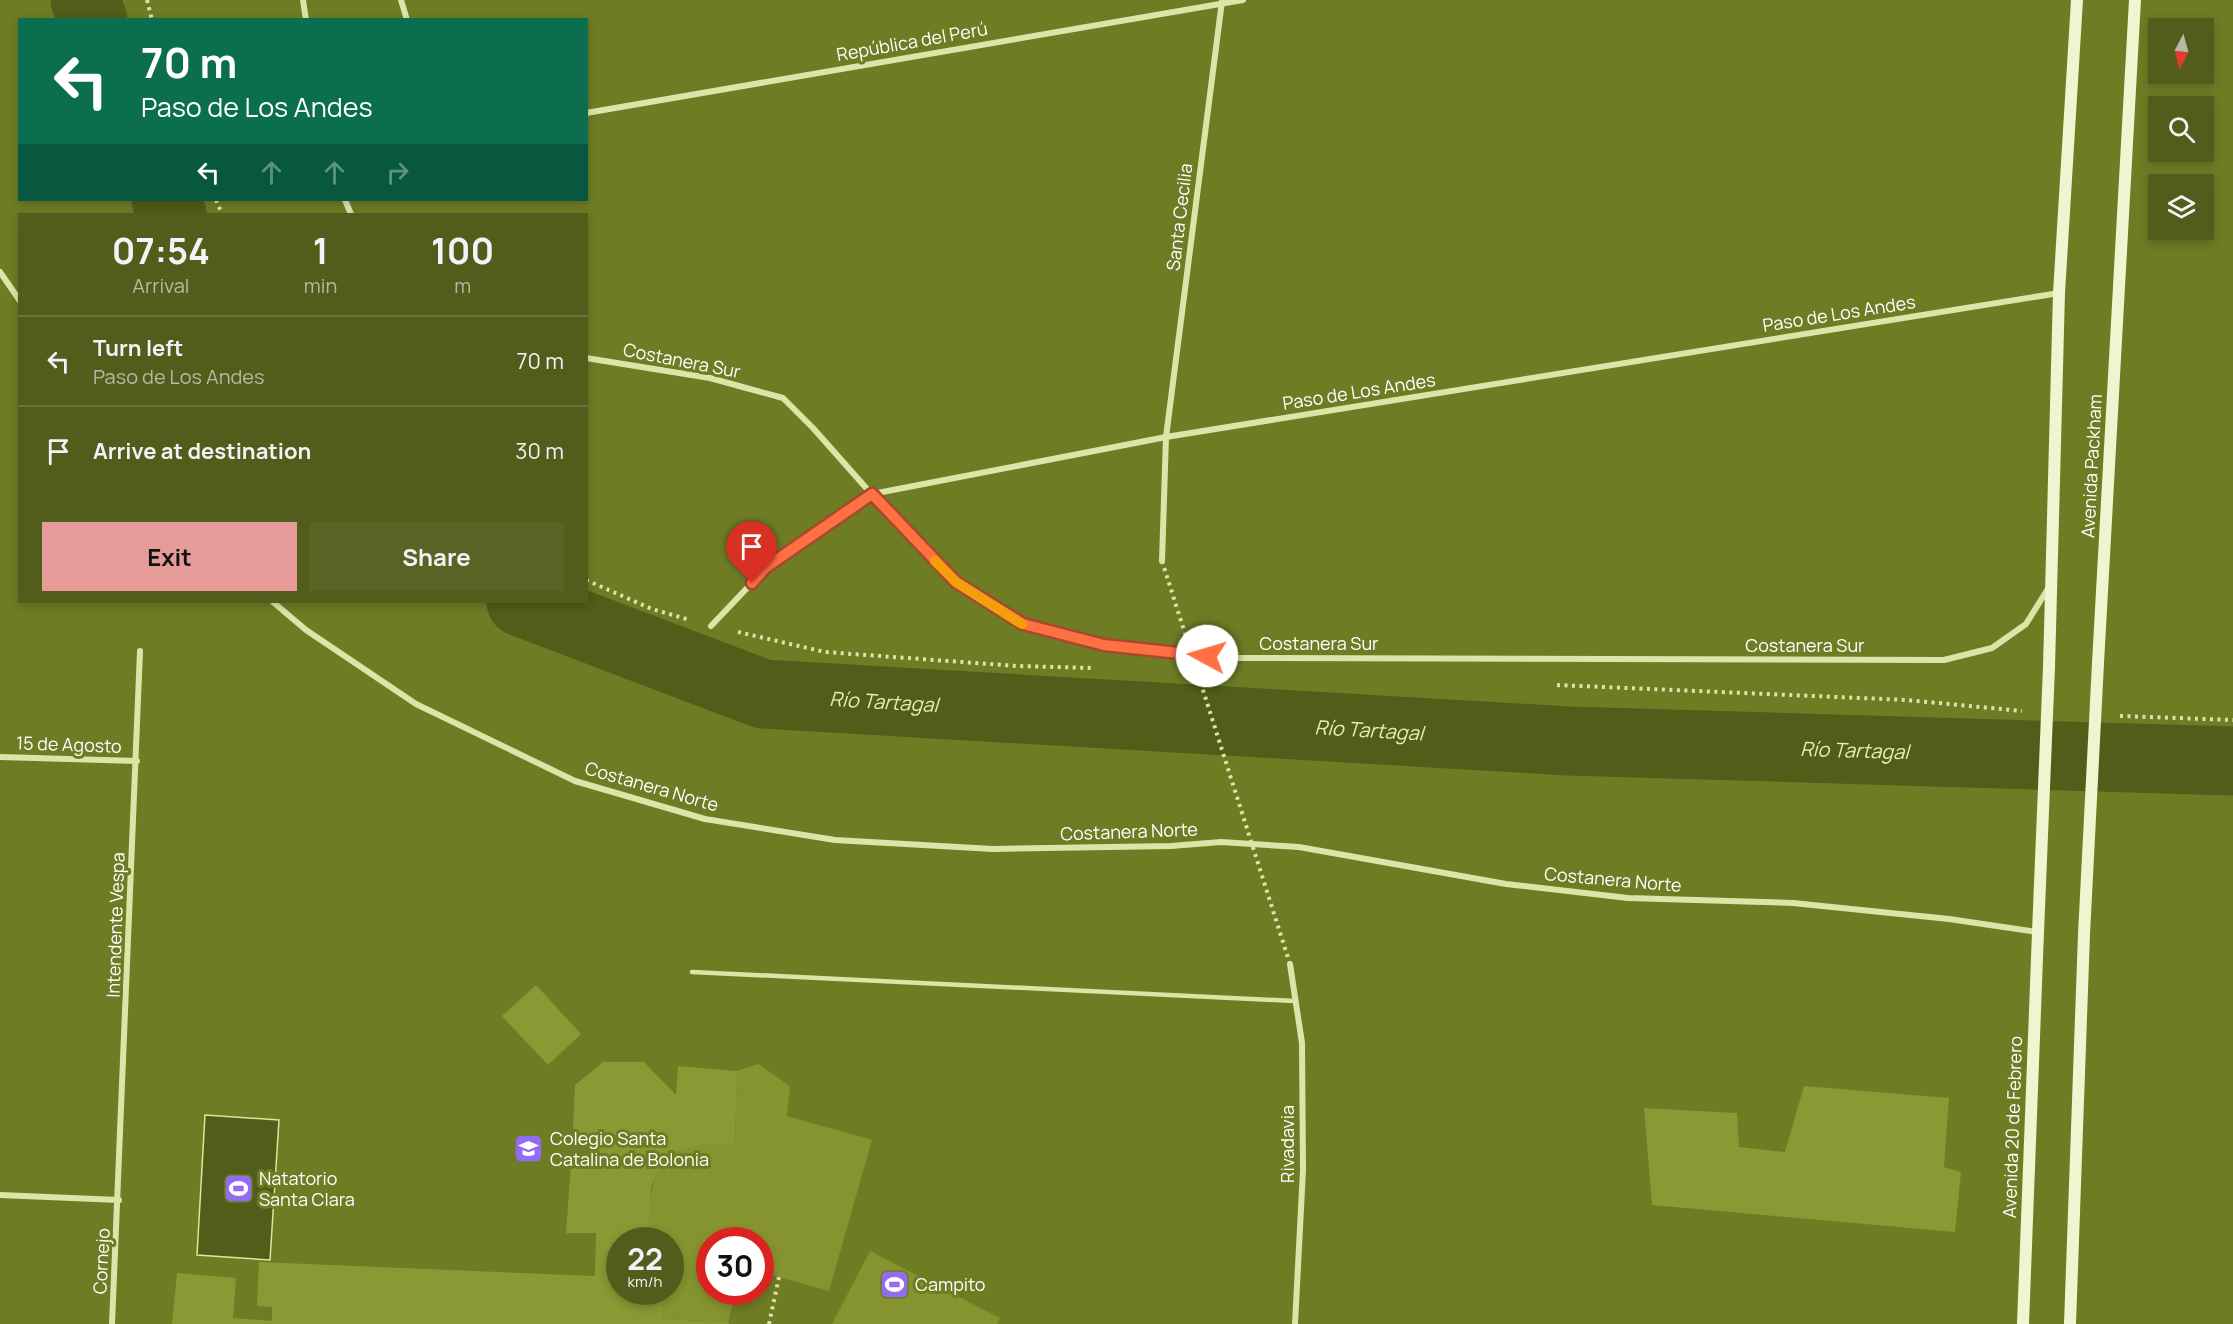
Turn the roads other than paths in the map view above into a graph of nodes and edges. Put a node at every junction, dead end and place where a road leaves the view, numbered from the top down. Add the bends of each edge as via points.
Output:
1 (303, 0) edge
2 (401, 0) edge
3 (1243, 0) edge
4 (2077, 0) edge
5 (2134, 0) edge
6 (1222, 2) edge
7 (306, 18) edge
8 (406, 18) edge
9 (588, 113) edge
10 (0, 272) edge
11 (2059, 293) junction
12 (18, 298) edge
13 (588, 358) edge
14 (1166, 437) junction
15 (872, 494) junction
16 (1162, 561) road end
17 (2049, 586) junction
18 (274, 603) edge
19 (711, 626) dead end
20 (141, 651) dead end
21 (0, 757) edge
22 (137, 761) junction
23 (2038, 932) junction
24 (1290, 964) road end
25 (692, 972) dead end
26 (1295, 1001) junction
27 (0, 1195) edge
28 (119, 1200) junction
29 (112, 1324) edge
30 (1295, 1324) edge
31 (2023, 1324) edge
32 (2070, 1324) edge

1 - 7 street
2 - 8 street
3 - 6 street, República del Perú
4 - 11 main road, Avenida Packham
5 - 32 main road, Avenida Packham, bridge via 2084,934
6 - 9 street, República del Perú
6 - 14 street, Santa Cecilia
10 - 12 street
11 - 14 street, Paso de Los Andes
11 - 17 main road, Avenida Packham
13 - 15 street, Costanera Sur via 710,378 783,398
14 - 15 street, Paso de Los Andes
14 - 16 street, Santa Cecilia
15 - 17 street, Costanera Sur via 956,582 1023,624 1104,645 1228,658 1944,660 1992,648 2026,624
15 - 19 street, Paso de Los Andes via 765,568
17 - 23 main road, Avenida Packham, bridge
18 - 23 street, Costanera Norte via 306,630 416,704 575,781 705,819 835,840 993,849 1221,842 1299,847 1506,884 1628,898 1793,903
20 - 22 street, Intendente Vespa
21 - 22 street, 15 de Agosto
22 - 28 street, Intendente Vespa
23 - 31 main road, Avenida 20 de Febrero
24 - 26 street, Rivadavia
25 - 26 lane
26 - 30 street, Rivadavia via 1302,1043 1303,1170
27 - 28 street
28 - 29 street, Cornejo

